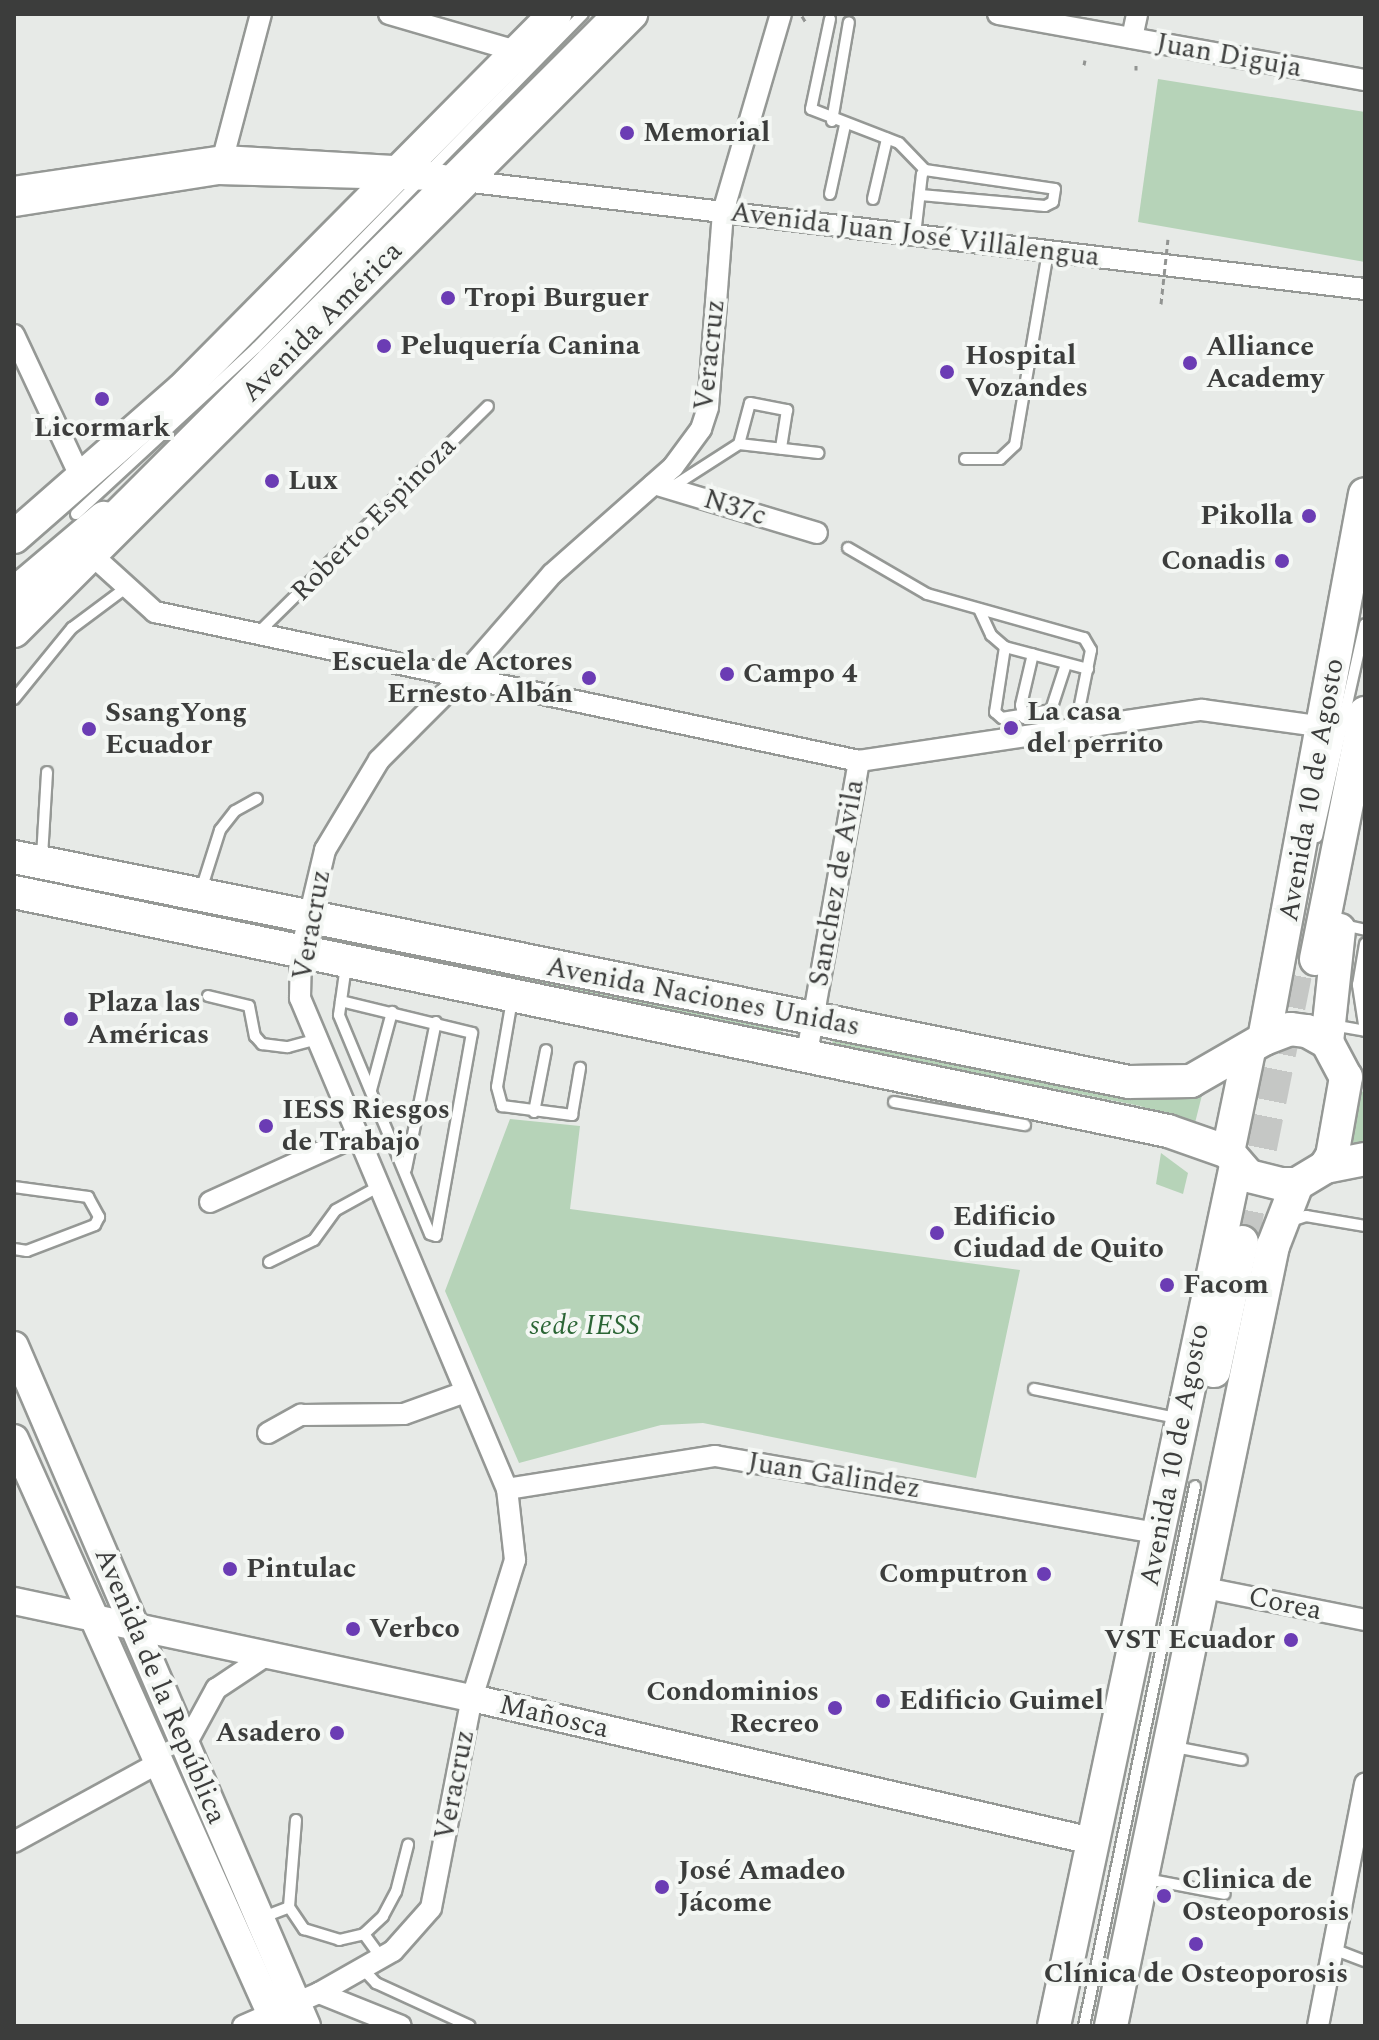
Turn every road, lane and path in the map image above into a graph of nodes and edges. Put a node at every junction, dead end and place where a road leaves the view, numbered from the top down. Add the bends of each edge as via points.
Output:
1 (261, 14) edge
2 (389, 14) edge
3 (555, 14) edge
4 (583, 14) edge
5 (605, 14) edge
6 (631, 14) edge
7 (781, 14) edge
8 (998, 14) edge
9 (1137, 14) edge
10 (802, 16) edge
11 (830, 19) dead end
12 (805, 21) dead end
13 (849, 22) dead end
14 (1132, 38) junction
15 (516, 51) junction
16 (1365, 80) edge
17 (832, 121) junction
18 (845, 125) junction
19 (887, 139) junction
20 (220, 165) junction
21 (925, 170) junction
22 (427, 177) junction
23 (14, 187) edge
24 (830, 194) dead end
25 (920, 195) junction
26 (873, 199) dead end
27 (14, 206) edge
28 (723, 212) junction
29 (915, 235) junction
30 (1168, 239) dead end
31 (1048, 251) junction
32 (1365, 289) edge
33 (1161, 304) dead end
34 (14, 335) edge
35 (182, 390) junction
36 (488, 406) dead end
37 (739, 444) junction
38 (781, 449) junction
39 (818, 453) dead end
40 (965, 459) dead end
41 (82, 480) junction
42 (662, 486) junction
43 (1365, 494) edge
44 (817, 533) dead end
45 (84, 535) junction
46 (14, 537) edge
47 (848, 548) dead end
48 (14, 569) edge
49 (127, 587) junction
50 (1365, 589) edge
51 (14, 594) edge
52 (979, 609) junction
53 (1365, 624) edge
54 (14, 631) edge
55 (260, 631) junction
56 (1005, 647) junction
57 (1033, 654) junction
58 (1066, 664) junction
59 (1088, 669) junction
60 (463, 676) junction
61 (14, 699) edge
62 (1365, 713) edge
63 (1024, 718) junction
64 (1324, 727) junction
65 (1075, 729) junction
66 (859, 761) junction
67 (1334, 767) junction
68 (47, 772) dead end
69 (257, 799) dead end
70 (1365, 801) edge
71 (1313, 853) dead end
72 (28, 860) edge
73 (1310, 868) dead end
74 (14, 892) edge
75 (200, 896) junction
76 (308, 918) junction
77 (1357, 933) edge
78 (301, 951) junction
79 (346, 960) junction
80 (1328, 967) edge
81 (513, 994) junction
82 (208, 996) dead end
83 (341, 1001) junction
84 (392, 1012) junction
85 (814, 1018) junction
86 (436, 1022) junction
87 (1365, 1031) edge
88 (315, 1040) junction
89 (1257, 1045) junction
90 (546, 1050) dead end
91 (1341, 1052) edge
92 (807, 1053) junction
93 (580, 1068) dead end
94 (371, 1090) junction
95 (961, 1101) junction
96 (894, 1102) dead end
97 (534, 1112) junction
98 (1025, 1125) dead end
99 (356, 1136) junction
100 (1232, 1159) junction
101 (1365, 1159) edge
102 (1325, 1167) junction
103 (406, 1169) junction
104 (1297, 1184) junction
105 (14, 1187) edge
106 (378, 1187) junction
107 (210, 1202) dead end
108 (1365, 1226) edge
109 (1259, 1238) junction
110 (14, 1249) edge
111 (269, 1262) dead end
112 (14, 1346) edge
113 (1034, 1389) dead end
114 (465, 1392) junction
115 (1183, 1420) junction
116 (268, 1433) dead end
117 (14, 1439) edge
118 (1195, 1486) dead end
119 (507, 1489) junction
120 (1161, 1534) junction
121 (1205, 1588) junction
122 (14, 1601) edge
123 (91, 1617) junction
124 (1365, 1620) edge
125 (134, 1626) junction
126 (267, 1655) junction
127 (472, 1698) junction
128 (1116, 1729) junction
129 (1170, 1741) junction
130 (186, 1744) junction
131 (1242, 1760) dead end
132 (158, 1763) junction
133 (1365, 1784) edge
134 (296, 1820) dead end
135 (1092, 1841) junction
136 (14, 1842) edge
137 (408, 1845) dead end
138 (1145, 1878) junction
139 (1225, 1894) dead end
140 (289, 1907) junction
141 (260, 1918) junction
142 (364, 1934) junction
143 (1333, 1949) junction
144 (381, 1957) junction
145 (1365, 1961) edge
146 (362, 1968) junction
147 (294, 2012) edge
148 (243, 2026) edge
149 (401, 2026) edge
150 (470, 2026) edge
151 (1054, 2026) edge
152 (1084, 2026) edge
153 (1111, 2026) edge
154 (1318, 2026) edge

1 - 20 street
2 - 15 street
3 - 15 main road, Avenida América
4 - 22 lane, Avenida América
5 - 22 lane, Avenida América
6 - 22 main road, Avenida América
7 - 28 street, Veracruz
8 - 14 street, Juan Diguja
9 - 14 street
10 - 12 path
11 - 17 lane via 809,104
13 - 17 lane
14 - 16 street, Juan Diguja
15 - 22 main road, Avenida América
17 - 18 lane
18 - 19 lane
18 - 24 lane
19 - 21 lane via 899,143
19 - 26 lane
20 - 22 street, Avenida Juan José Villalengua via 298,174
20 - 23 street, Avenida Juan José Villalengua
20 - 27 street, Avenida Juan José Villalengua
21 - 25 lane
21 - 25 lane via 1048,184 1055,189 1053,202 1045,206
22 - 28 street, Avenida Juan José Villalengua
22 - 35 main road, Avenida América
22 - 45 lane, Avenida América
22 - 45 lane, Avenida América via 256,348
22 - 45 main road, Avenida América via 221,423
25 - 29 lane
28 - 29 street, Avenida Juan José Villalengua
28 - 42 street, Veracruz via 708,407 691,448
29 - 31 street, Avenida Juan José Villalengua
30 - 33 path, bridge
31 - 32 street, Avenida Juan José Villalengua
31 - 40 lane via 1015,445 1000,459
34 - 41 street
35 - 41 main road, Avenida América
35 - 45 main road
36 - 55 lane, Roberto Espinoza
37 - 38 lane
37 - 38 lane via 750,403 787,410
37 - 42 lane
38 - 39 lane
41 - 46 main road, Avenida América
42 - 44 street, N37c
42 - 60 street, Veracruz via 552,574
43 - 64 main road, Avenida 10 de Agosto
45 - 48 main road, Avenida América
45 - 49 street
45 - 51 main road, Avenida América
45 - 54 main road, Avenida América
47 - 52 lane via 927,594
49 - 55 street via 155,612
49 - 61 lane via 72,628
50 - 67 main road
52 - 56 lane via 991,635
52 - 59 lane via 1084,638 1091,650
53 - 67 lane
55 - 60 street
56 - 57 lane
56 - 63 lane via 996,715
57 - 58 lane
57 - 63 lane via 1021,705
58 - 59 lane
58 - 63 lane via 1055,706
59 - 65 lane
60 - 66 street
60 - 76 street, Veracruz via 379,760 352,799 325,850
62 - 80 main road
64 - 65 street via 1202,710
64 - 89 main road, Avenida 10 de Agosto
65 - 66 street
66 - 85 street, Sanchez de Avila
67 - 71 lane
67 - 80 main road
68 - 72 lane
69 - 75 lane via 235,811 220,830
70 - 77 main road, Avenida 10 de Agosto
72 - 75 main road, Avenida Naciones Unidas
73 - 80 lane
74 - 78 main road, Avenida Naciones Unidas
75 - 76 main road, Avenida Naciones Unidas
76 - 78 street, Veracruz
76 - 85 main road, Avenida Naciones Unidas
77 - 80 main road, Avenida 10 de Agosto
78 - 79 main road, Avenida Naciones Unidas
78 - 88 street, Veracruz via 300,998
79 - 81 main road, Avenida Naciones Unidas
79 - 83 lane
80 - 87 lane
80 - 91 main road, Avenida 10 de Agosto
81 - 92 main road, Avenida Naciones Unidas
81 - 97 lane via 497,1100 511,1110
82 - 88 lane via 249,1006 255,1036 262,1044 288,1047
83 - 84 lane
83 - 94 lane via 339,1015
84 - 86 lane
84 - 94 lane
85 - 89 main road, Avenida Naciones Unidas via 1129,1082 1191,1081
85 - 92 street, Sanchez de Avila
86 - 103 lane
86 - 103 lane via 469,1029 473,1037 436,1236 430,1234
87 - 91 lane
88 - 99 street, Veracruz
89 - 91 main road, Avenida Naciones Unidas via 1290,1029
89 - 100 main road, Avenida 10 de Agosto
90 - 97 lane
91 - 102 main road, Avenida 10 de Agosto via 1346,1090
92 - 95 main road, Avenida Naciones Unidas
93 - 97 lane via 572,1115
94 - 103 lane
95 - 96 lane
95 - 98 lane
95 - 100 main road, Avenida Naciones Unidas via 1168,1131
99 - 106 street, Veracruz
99 - 107 street
100 - 104 main road, Avenida Naciones Unidas via 1249,1176
100 - 115 main road, Avenida 10 de Agosto
101 - 102 main road
102 - 104 main road
104 - 109 main road, Avenida 10 de Agosto
105 - 110 lane via 88,1197 99,1217 95,1225 41,1246
106 - 111 lane via 336,1210 314,1240
106 - 114 street, Veracruz
108 - 109 lane via 1306,1216
109 - 121 main road, Avenida 10 de Agosto
109 - 128 main road via 1174,1552
109 - 129 main road via 1192,1553
112 - 125 main road, Avenida de la República
113 - 115 lane
114 - 116 street via 404,1414 301,1415
114 - 119 street, Veracruz
115 - 120 main road, Avenida 10 de Agosto
117 - 123 main road, Avenida de la República
118 - 152 lane
119 - 120 street, Juan Galindez via 715,1456
119 - 127 street, Veracruz via 515,1560
120 - 128 main road, Avenida 10 de Agosto
121 - 124 street, Corea
121 - 129 main road, Avenida 10 de Agosto
122 - 123 street, Mañosca
123 - 125 street, Mañosca
123 - 132 main road, Avenida de la República
125 - 126 street, Mañosca
125 - 130 main road, Avenida de la República
126 - 127 street, Mañosca
126 - 130 street via 216,1689
127 - 135 street, Mañosca
127 - 144 street, Veracruz via 431,1908
128 - 135 main road, Avenida 10 de Agosto
129 - 131 lane
129 - 138 main road, Avenida 10 de Agosto
130 - 141 main road, Avenida de la República
132 - 136 street
132 - 147 main road, Avenida de la República
133 - 143 street
134 - 140 lane
135 - 151 main road, Avenida 10 de Agosto
137 - 142 lane via 396,1892
138 - 139 lane
138 - 153 main road, Avenida 10 de Agosto
140 - 141 lane
140 - 142 lane via 304,1929 339,1940
141 - 147 main road, Avenida de la República
142 - 144 lane
143 - 145 lane
143 - 154 street
144 - 146 street, Veracruz
146 - 147 street, Veracruz
146 - 150 lane via 376,1983
147 - 148 street, Veracruz
147 - 149 street

